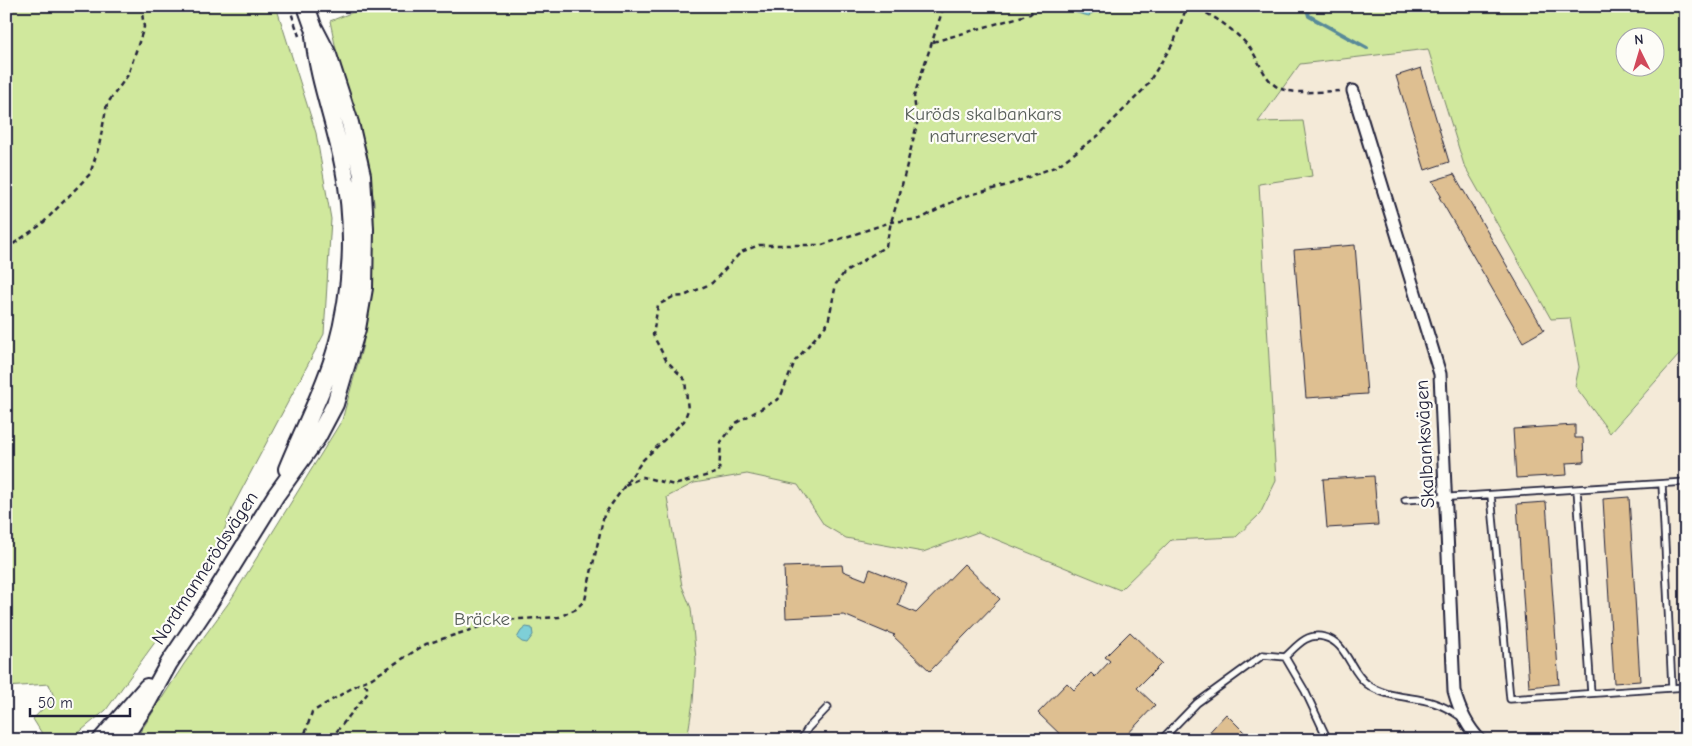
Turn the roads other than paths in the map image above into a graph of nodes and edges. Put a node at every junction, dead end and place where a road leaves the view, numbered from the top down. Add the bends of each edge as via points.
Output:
1 (306, 6) edge
2 (1353, 91) road end
3 (1686, 482) edge
4 (1662, 484) junction
5 (1577, 489) junction
6 (1491, 495) junction
7 (1445, 498) junction
8 (1405, 500) dead end
9 (1285, 657) junction
10 (169, 663) junction
11 (1686, 687) edge
12 (1672, 688) junction
13 (1591, 693) junction
14 (828, 707) dead end
15 (1465, 720) junction
16 (101, 740) edge
17 (122, 740) edge
18 (801, 740) edge
19 (1161, 740) edge
20 (1328, 740) edge
21 (1480, 740) edge

1 - 10 main road, Nordmannerödsvägen via 314,26 316,56 344,169 350,212 350,265 336,350 276,495
2 - 7 street, Skalbanksvägen via 1440,374
3 - 4 lane
4 - 5 lane
4 - 12 lane
5 - 6 lane
5 - 13 lane
6 - 7 lane
6 - 13 lane via 1510,699
7 - 8 lane
7 - 15 street, Skalbanksvägen via 1454,691
9 - 15 lane via 1304,639 1324,636 1344,651 1359,676 1374,689 1435,703
9 - 19 lane via 1263,655 1197,703
9 - 20 lane
10 - 16 main road, Nordmannerödsvägen
10 - 17 main road, Nordmannerödsvägen
11 - 12 lane
12 - 13 lane
14 - 18 lane
15 - 21 street, Skalbanksvägen

